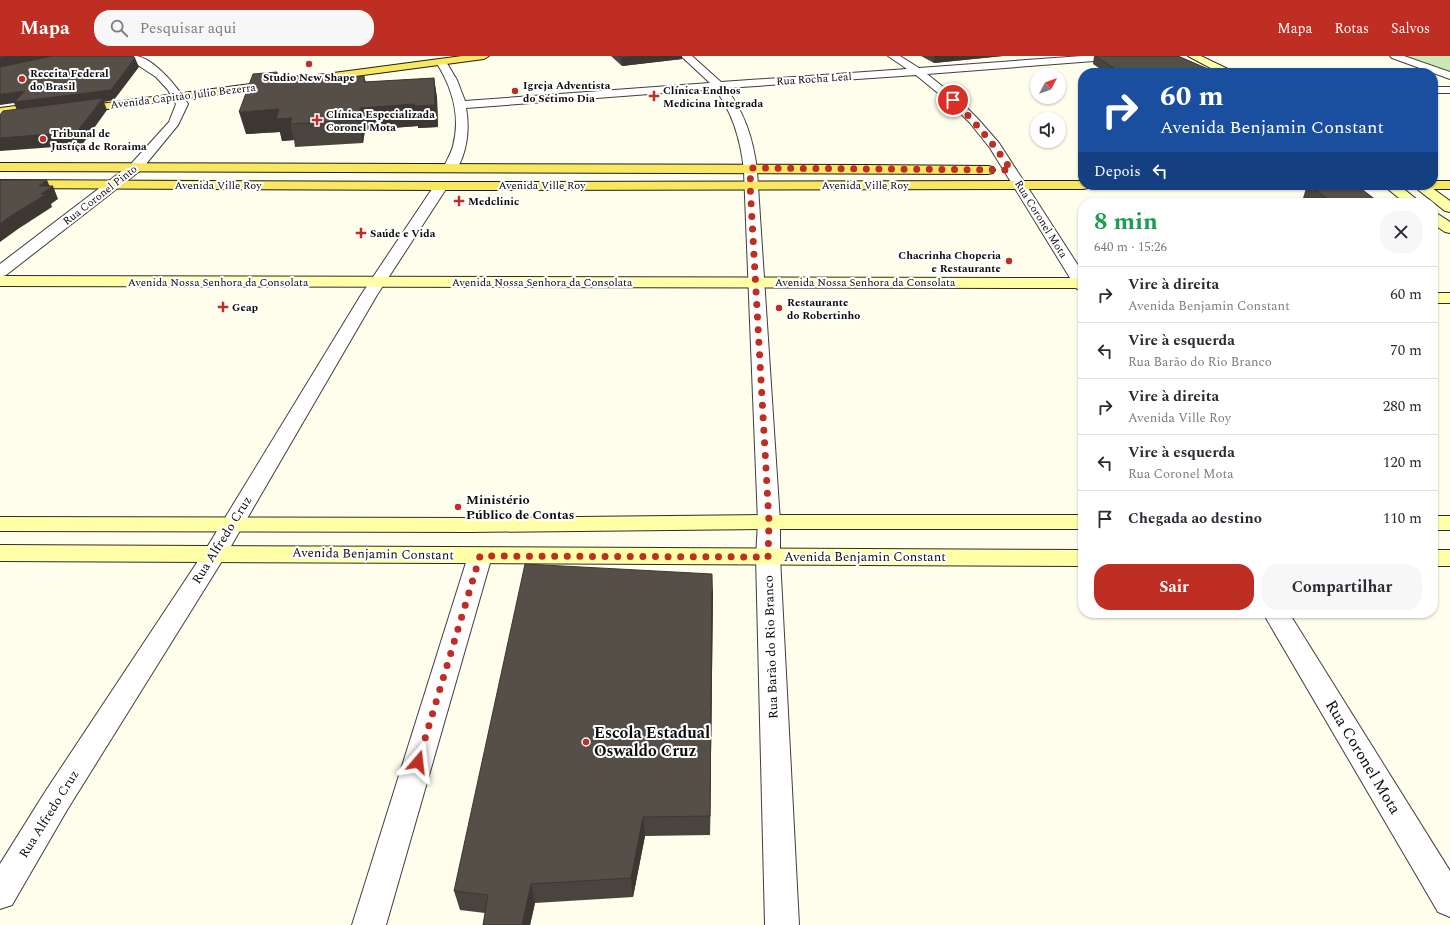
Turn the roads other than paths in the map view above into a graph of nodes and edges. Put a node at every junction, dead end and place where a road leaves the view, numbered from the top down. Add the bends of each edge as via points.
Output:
1 (129, 56) edge
2 (426, 56) edge
3 (484, 56) edge
4 (686, 56) edge
5 (894, 56) edge
6 (1120, 56) edge
7 (1395, 56) edge
8 (1190, 59) edge
9 (441, 62) junction
10 (1203, 68) edge
11 (1214, 68) edge
12 (1428, 68) edge
13 (1438, 72) edge
14 (920, 73) junction
15 (1450, 76) edge
16 (718, 85) junction
17 (1438, 90) edge
18 (1450, 90) edge
19 (176, 93) junction
20 (71, 102) edge
21 (460, 105) junction
22 (57, 109) junction
23 (0, 111) edge
24 (0, 120) edge
25 (0, 167) edge
26 (136, 167) junction
27 (450, 169) junction
28 (1011, 170) junction
29 (1027, 170) dead end
30 (750, 176) junction
31 (0, 184) edge
32 (116, 184) junction
33 (1019, 184) junction
34 (1078, 185) edge
35 (1438, 185) edge
36 (1450, 185) edge
37 (441, 186) junction
38 (1397, 190) edge
39 (1426, 190) edge
40 (1407, 198) edge
41 (1437, 198) edge
42 (1438, 199) edge
43 (1450, 208) edge
44 (1438, 221) edge
45 (1450, 229) edge
46 (0, 272) edge
47 (1078, 280) edge
48 (0, 281) edge
49 (1438, 283) edge
50 (1450, 283) edge
51 (1078, 287) edge
52 (756, 288) junction
53 (374, 289) junction
54 (0, 295) edge
55 (1438, 298) edge
56 (1450, 298) edge
57 (769, 522) junction
58 (1078, 522) edge
59 (1438, 523) edge
60 (1450, 523) edge
61 (0, 524) edge
62 (232, 524) junction
63 (0, 553) edge
64 (215, 553) junction
65 (480, 556) junction
66 (768, 557) junction
67 (1078, 558) edge
68 (1438, 558) edge
69 (1450, 558) edge
70 (1279, 618) edge
71 (0, 894) edge
72 (1450, 901) edge
73 (369, 925) edge
74 (782, 925) edge

1 - 19 street via 164,77
2 - 19 main road, Avenida Capitão Júlio Bezerra
3 - 9 main road, Avenida Capitão Júlio Bezerra
4 - 16 street, Rua Barão do Rio Branco
5 - 14 street, Rua Coronel Mota
6 - 14 street, Rua Rocha Leal
7 - 12 street
8 - 10 main road
8 - 11 main road
9 - 19 main road, Avenida Capitão Júlio Bezerra
9 - 21 street via 451,76
13 - 15 street
14 - 16 street, Rua Rocha Leal
14 - 28 street, Rua Coronel Mota via 974,121
16 - 21 street, Rua Rocha Leal
16 - 30 street, Rua Barão do Rio Branco via 742,127
17 - 18 street
19 - 20 main road, Avenida Capitão Júlio Bezerra
19 - 22 main road, Avenida Capitão Júlio Bezerra
19 - 26 street, Rua Coronel Pinto via 182,104 174,124
21 - 27 street via 460,143
22 - 23 main road, Avenida Capitão Júlio Bezerra
22 - 24 main road, Avenida Capitão Júlio Bezerra
25 - 26 main road, Avenida Ville Roy
26 - 27 main road, Avenida Ville Roy
26 - 32 street, Rua Coronel Pinto
27 - 30 main road, Avenida Ville Roy
28 - 29 main road, Avenida Ville Roy
28 - 30 main road, Avenida Ville Roy
28 - 33 street, Rua Coronel Mota
30 - 33 main road, Avenida Ville Roy via 892,186
30 - 37 main road, Avenida Ville Roy
30 - 52 street, Rua Barão do Rio Branco
31 - 32 main road, Avenida Ville Roy
32 - 37 main road, Avenida Ville Roy
32 - 46 street, Rua Coronel Pinto
33 - 34 main road, Avenida Ville Roy
33 - 47 street, Rua Coronel Mota
35 - 36 main road
37 - 53 street, Rua Alfredo Cruz
38 - 40 main road
39 - 41 main road
42 - 43 main road
44 - 45 main road
48 - 53 main road, Avenida Nossa Senhora da Consolata
49 - 50 main road
51 - 52 main road, Avenida Nossa Senhora da Consolata
52 - 53 main road, Avenida Nossa Senhora da Consolata
52 - 57 street, Rua Barão do Rio Branco
53 - 54 main road, Avenida Nossa Senhora da Consolata
53 - 62 street, Rua Alfredo Cruz
55 - 56 main road
57 - 58 main road
57 - 62 main road
57 - 66 street, Rua Barão do Rio Branco
59 - 60 main road
61 - 62 main road
62 - 64 street, Rua Alfredo Cruz
63 - 64 main road, Avenida Benjamin Constant
64 - 65 main road, Avenida Benjamin Constant
64 - 71 street, Rua Alfredo Cruz via 56,801
65 - 66 main road, Avenida Benjamin Constant
65 - 73 street
66 - 67 main road, Avenida Benjamin Constant
66 - 74 street, Rua Barão do Rio Branco
68 - 69 main road
70 - 72 street, Rua Coronel Mota

